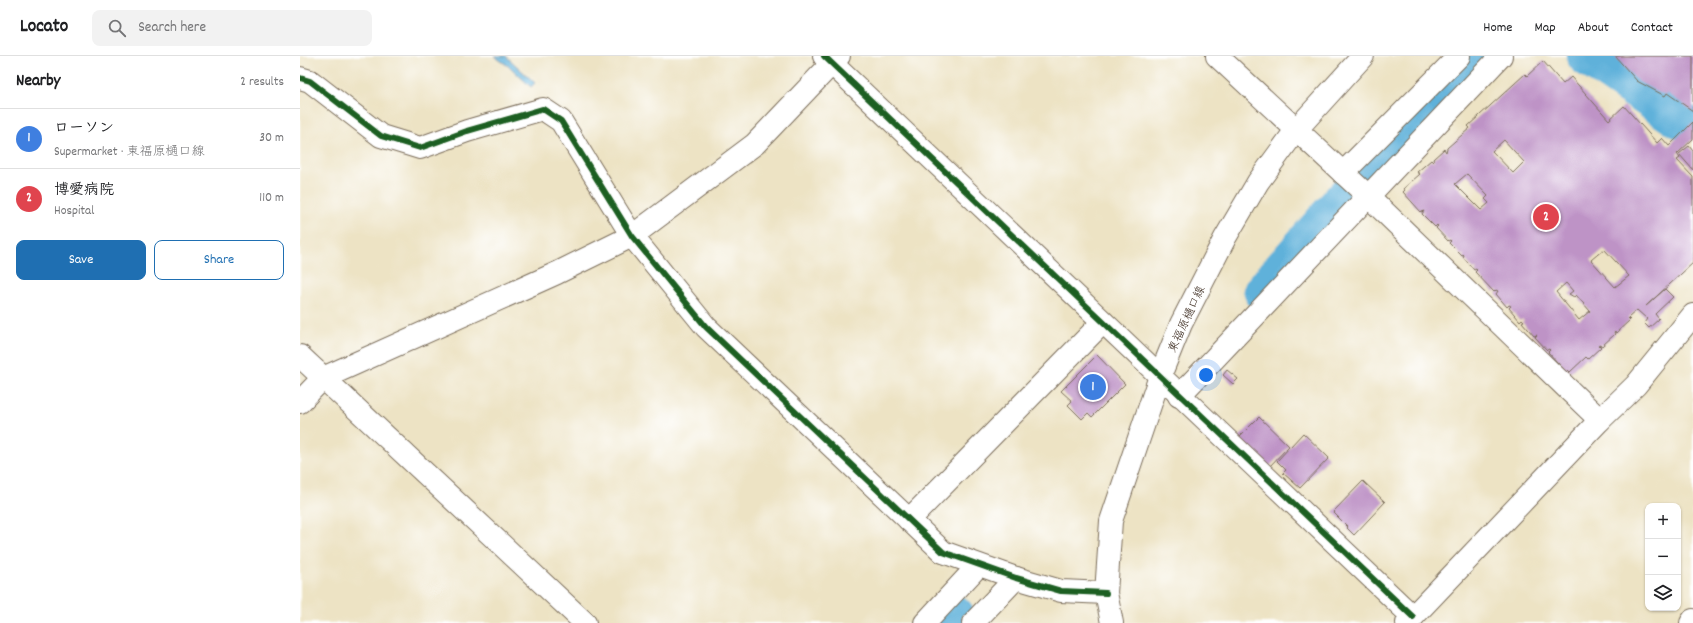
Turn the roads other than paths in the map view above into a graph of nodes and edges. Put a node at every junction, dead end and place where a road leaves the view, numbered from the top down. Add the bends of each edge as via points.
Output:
1 (1217, 56) edge
2 (1363, 56) edge
3 (1459, 56) edge
4 (1500, 56) edge
5 (832, 58) edge
6 (300, 78) edge
7 (1296, 130) junction
8 (1345, 175) junction
9 (1367, 195) junction
10 (632, 236) junction
11 (1693, 315) edge
12 (1103, 322) junction
13 (300, 356) edge
14 (1160, 376) junction
15 (324, 378) junction
16 (1179, 396) junction
17 (300, 402) edge
18 (1600, 420) junction
19 (909, 520) junction
20 (978, 566) junction
21 (1016, 578) junction
22 (1106, 593) junction
23 (1410, 620) edge
24 (1693, 620) edge
25 (585, 623) edge
26 (925, 623) edge
27 (973, 623) edge
28 (1112, 623) edge
29 (1691, 623) edge

1 - 7 street
2 - 7 street, 東福原樋口線
3 - 8 street
4 - 9 street
5 - 10 street via 754,144
5 - 12 street
6 - 10 street via 310,81 382,136 420,148 543,108 561,121
7 - 8 street
7 - 14 street, 東福原樋口線 via 1258,182 1225,238 1181,324
8 - 9 street
9 - 16 street
9 - 18 street
10 - 15 street via 557,273
10 - 19 street via 706,327
11 - 18 street via 1636,385
12 - 14 street
12 - 19 street
13 - 15 street
14 - 16 street
14 - 22 street, 東福原樋口線 via 1111,521
15 - 17 street
15 - 25 street
16 - 23 street
18 - 23 street
19 - 20 street via 943,552
20 - 21 street
20 - 26 street
21 - 22 street via 1061,591
21 - 27 street
22 - 28 street, 東福原樋口線
24 - 29 street

